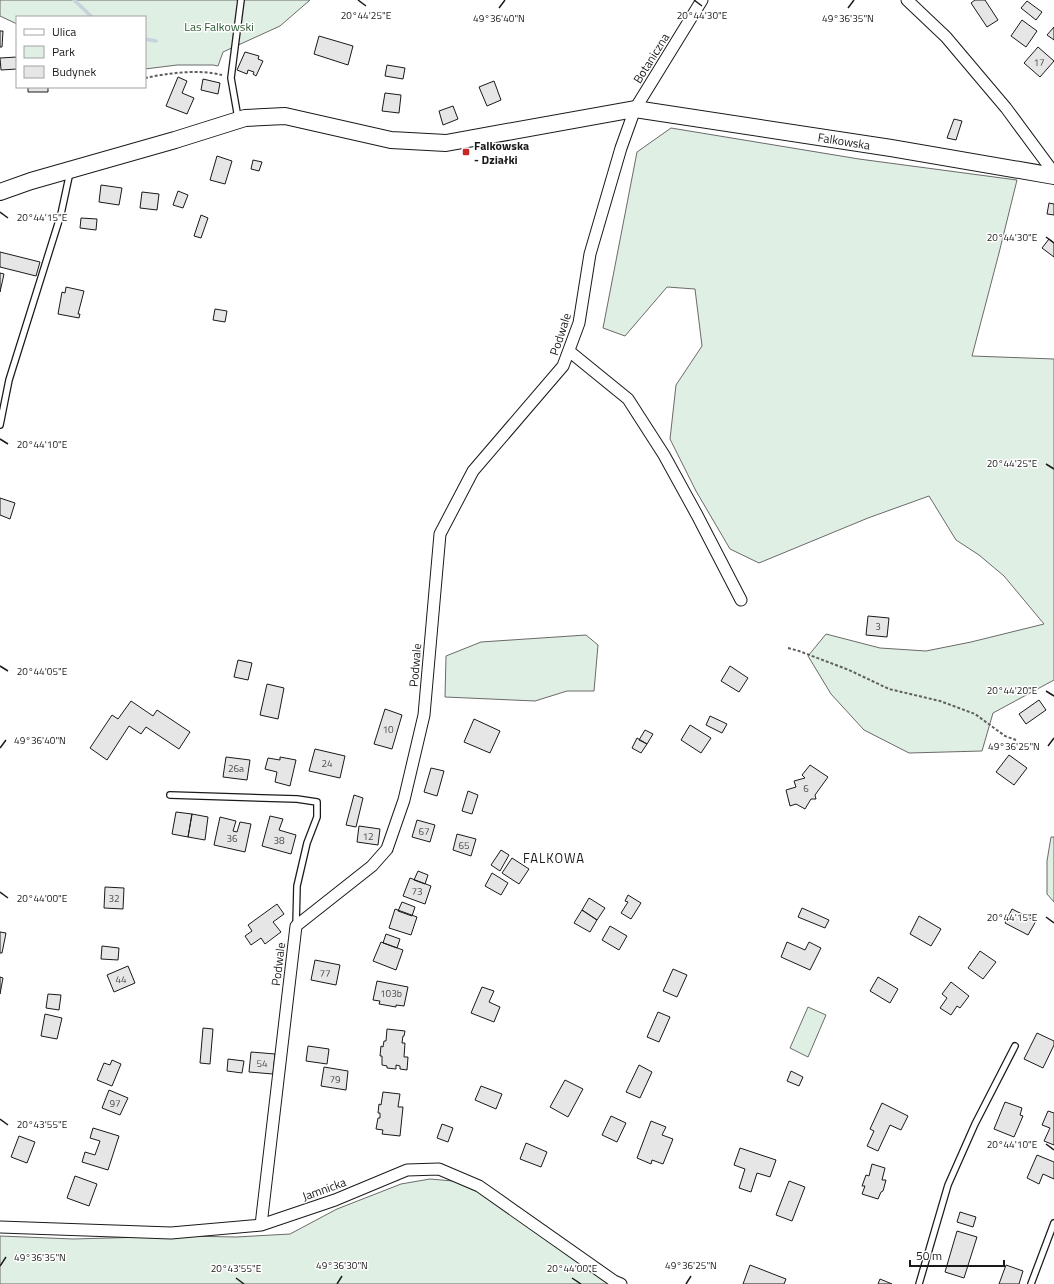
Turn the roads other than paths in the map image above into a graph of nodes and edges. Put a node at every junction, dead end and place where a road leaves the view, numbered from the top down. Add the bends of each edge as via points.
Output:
1 (241, 0) edge
2 (702, 0) edge
3 (907, 0) edge
4 (634, 109) junction
5 (239, 120) junction
6 (71, 170) junction
7 (1054, 174) edge
8 (0, 192) edge
9 (569, 351) junction
10 (0, 425) edge
11 (741, 600) dead end
12 (170, 795) dead end
13 (296, 926) junction
14 (1015, 1046) dead end
15 (1054, 1223) edge
16 (261, 1225) junction
17 (0, 1227) edge
18 (621, 1284) edge
19 (919, 1284) edge
20 (1031, 1284) edge

1 - 5 lane via 231,78
2 - 4 street, Botaniczna
3 - 7 street via 951,43 1006,108
4 - 5 street, Falkowska via 446,143 391,140 285,116
4 - 7 street, Falkowska
4 - 9 street, Podwale via 590,254 579,323
5 - 6 street, Falkowska
6 - 8 street, Falkowska
6 - 10 lane via 61,214 9,380
9 - 11 street via 625,396 675,475
9 - 13 street, Podwale via 563,366 473,471 440,534 424,715 404,800 387,849 372,866
12 - 13 lane via 297,799 317,802 316,817 297,886
13 - 16 street, Podwale
14 - 19 lane via 975,1124 948,1185
15 - 20 lane
16 - 17 street, Jamnicka via 171,1233
16 - 18 street, Jamnicka via 335,1200 407,1170 439,1169 479,1186

